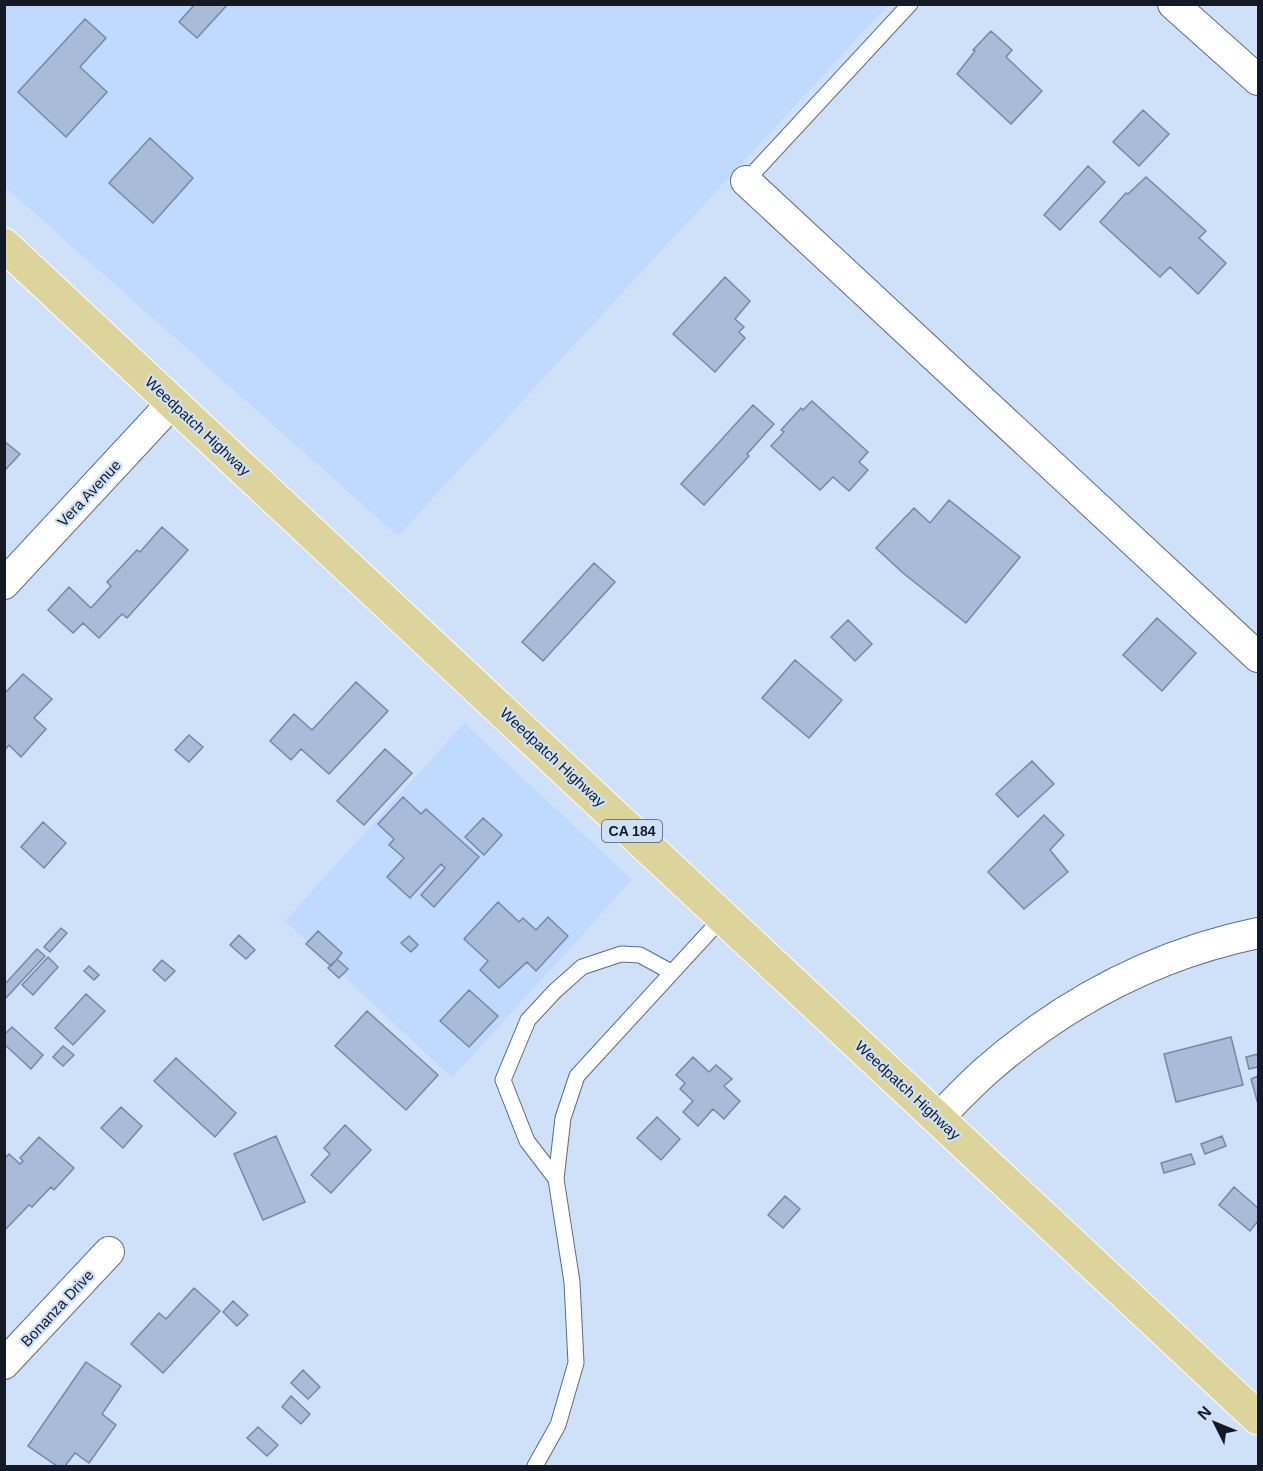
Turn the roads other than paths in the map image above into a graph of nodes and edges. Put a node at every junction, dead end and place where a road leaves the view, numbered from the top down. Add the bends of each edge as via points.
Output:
1 (909, 4) edge
2 (1173, 4) edge
3 (1258, 80) edge
4 (746, 181) joint
5 (4, 245) edge
6 (173, 402) junction
7 (4, 585) edge
8 (1258, 657) edge
9 (723, 917) junction
10 (1258, 933) edge
11 (671, 972) junction
12 (938, 1118) junction
13 (556, 1179) junction
14 (109, 1252) dead end
15 (4, 1364) edge
16 (1258, 1418) edge
17 (534, 1467) edge

1 - 4 lane
2 - 3 street
4 - 8 street
5 - 6 main road, Weedpatch Highway / CA 184
6 - 7 street, Vera Avenue
6 - 9 main road, Weedpatch Highway / CA 184
9 - 11 lane
9 - 12 main road, Weedpatch Highway / CA 184
10 - 12 street via 1221,940 1157,963 1096,992 1039,1028 986,1070
11 - 13 lane via 577,1076 563,1118
11 - 13 lane via 640,955 621,954 582,967 528,1020 503,1080 527,1141
12 - 16 main road, Weedpatch Highway / CA 184
13 - 17 lane via 572,1282 576,1363 558,1425
14 - 15 street, Bonanza Drive

